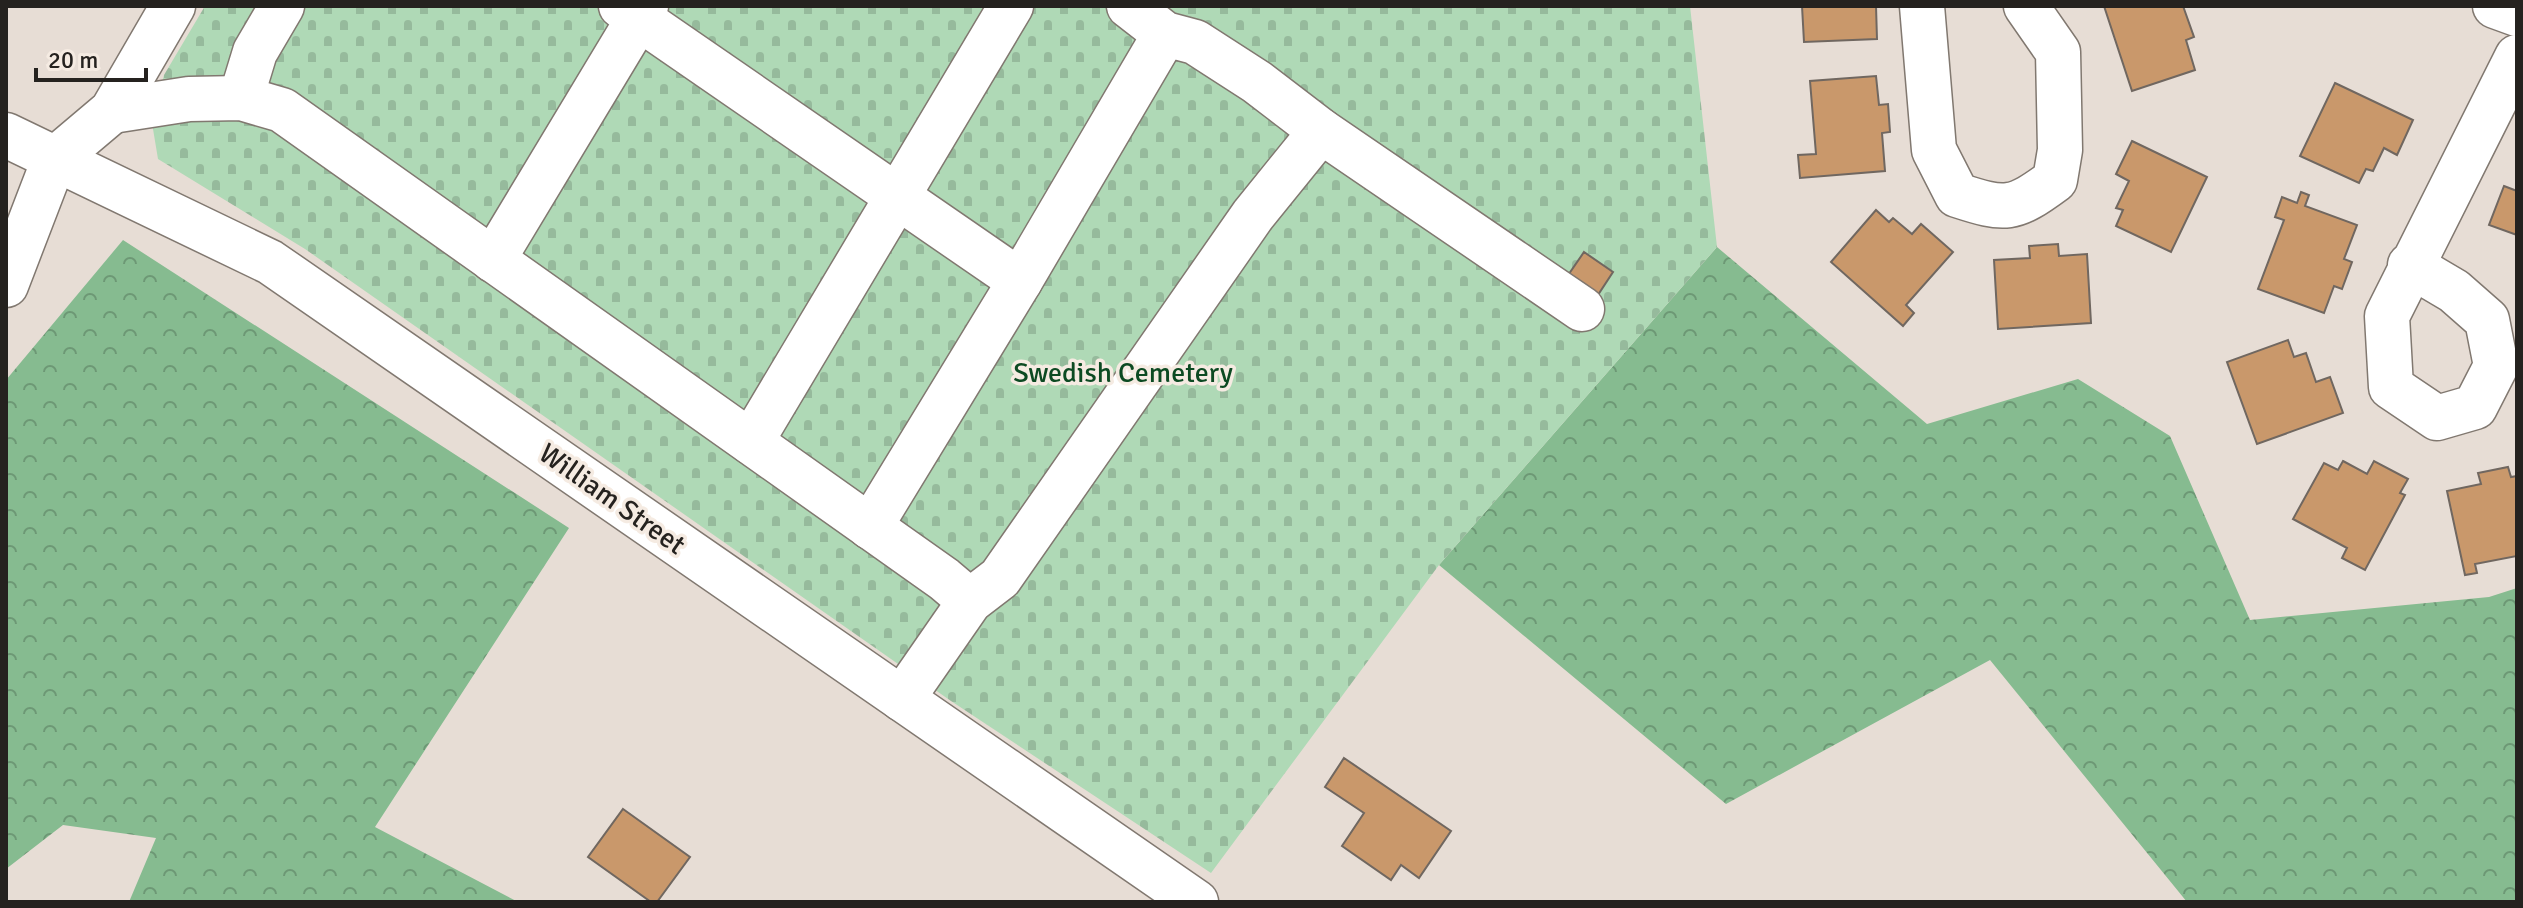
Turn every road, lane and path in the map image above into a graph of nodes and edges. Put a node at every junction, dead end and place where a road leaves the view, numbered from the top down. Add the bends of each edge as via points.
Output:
1 (173, 6) edge
2 (282, 6) edge
3 (1011, 6) edge
4 (1129, 6) edge
5 (1922, 6) edge
6 (2026, 6) edge
7 (2495, 6) edge
8 (635, 10) edge
9 (2517, 14) edge
10 (1165, 34) junction
11 (2517, 57) edge
12 (241, 98) junction
13 (112, 111) junction
14 (1321, 131) junction
15 (6, 135) edge
16 (54, 160) junction
17 (896, 197) junction
18 (493, 260) junction
19 (2410, 265) dead end
20 (1020, 281) junction
21 (6, 285) edge
22 (1582, 309) dead end
23 (751, 442) junction
24 (870, 527) junction
25 (970, 601) junction
26 (902, 699) junction
27 (1196, 902) edge

1 - 13 street
2 - 12 street via 255,52
3 - 17 street
4 - 10 street
5 - 6 street via 1934,150 1957,195 1996,208 2028,199 2055,180 2060,150 2058,52
7 - 9 street
8 - 17 street
8 - 18 street
10 - 14 street via 1195,42
10 - 20 street
11 - 19 street
12 - 13 street via 189,99
12 - 18 street via 282,110
13 - 16 street
14 - 22 street
14 - 25 street via 1253,215 1000,578
15 - 16 street, William Street
16 - 21 street
16 - 26 street, William Street via 270,262
17 - 20 street
17 - 23 street
18 - 23 street
20 - 24 street
23 - 24 street
24 - 25 street
25 - 26 street
26 - 27 street, William Street

